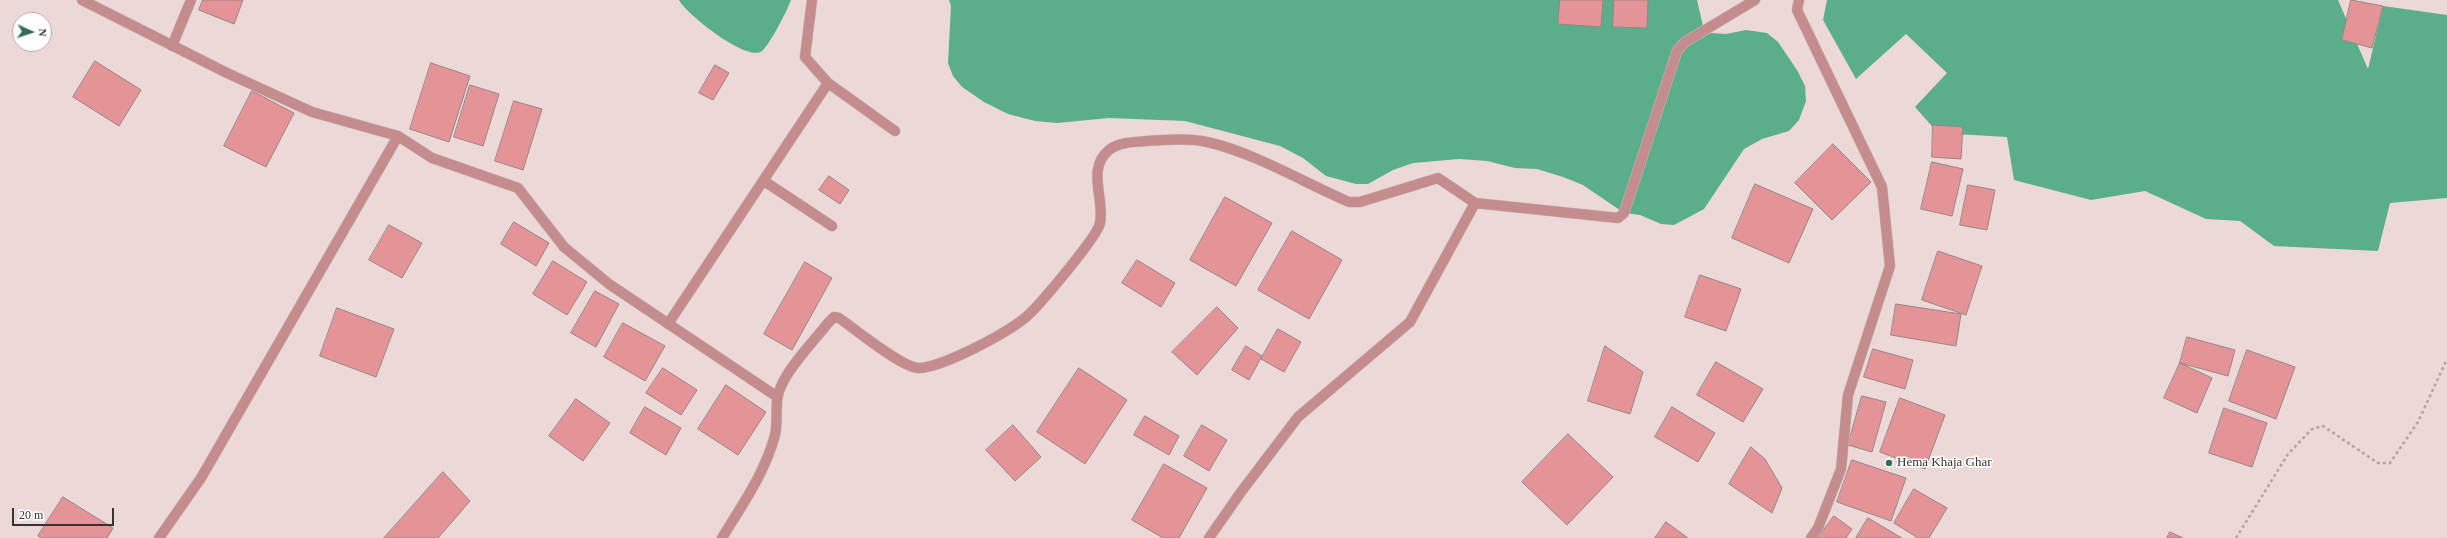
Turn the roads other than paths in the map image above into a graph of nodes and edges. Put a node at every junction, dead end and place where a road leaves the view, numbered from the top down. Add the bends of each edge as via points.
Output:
1 (82, 0) edge
2 (191, 0) edge
3 (812, 0) edge
4 (1755, 0) edge
5 (1799, 0) edge
6 (172, 46) junction
7 (828, 83) junction
8 (895, 131) dead end
9 (398, 136) junction
10 (764, 181) junction
11 (1475, 204) junction
12 (832, 226) dead end
13 (668, 324) junction
14 (776, 396) junction
15 (159, 538) edge
16 (722, 538) edge
17 (1209, 538) edge
18 (1811, 538) edge

1 - 6 street
2 - 6 street
3 - 7 street via 805,57
4 - 11 street via 1685,42 1677,51 1624,213 1618,218
5 - 18 street via 1797,10 1882,187 1890,266 1848,395 1841,469 1818,528
6 - 9 street via 312,112
7 - 8 street
7 - 10 street
9 - 13 street via 432,158 518,188 564,247 609,284
9 - 15 street via 201,478
10 - 12 street
10 - 13 street
11 - 14 street via 1438,178 1360,202 1349,202 1244,154 1207,142 1178,139 1127,143 1109,150 1099,163 1097,182 1100,224 1093,240 1026,317 983,343 930,366 916,368 903,364 834,317 783,382
11 - 17 street via 1410,322 1298,417 1240,492
13 - 14 street
14 - 16 street via 776,432 760,477

